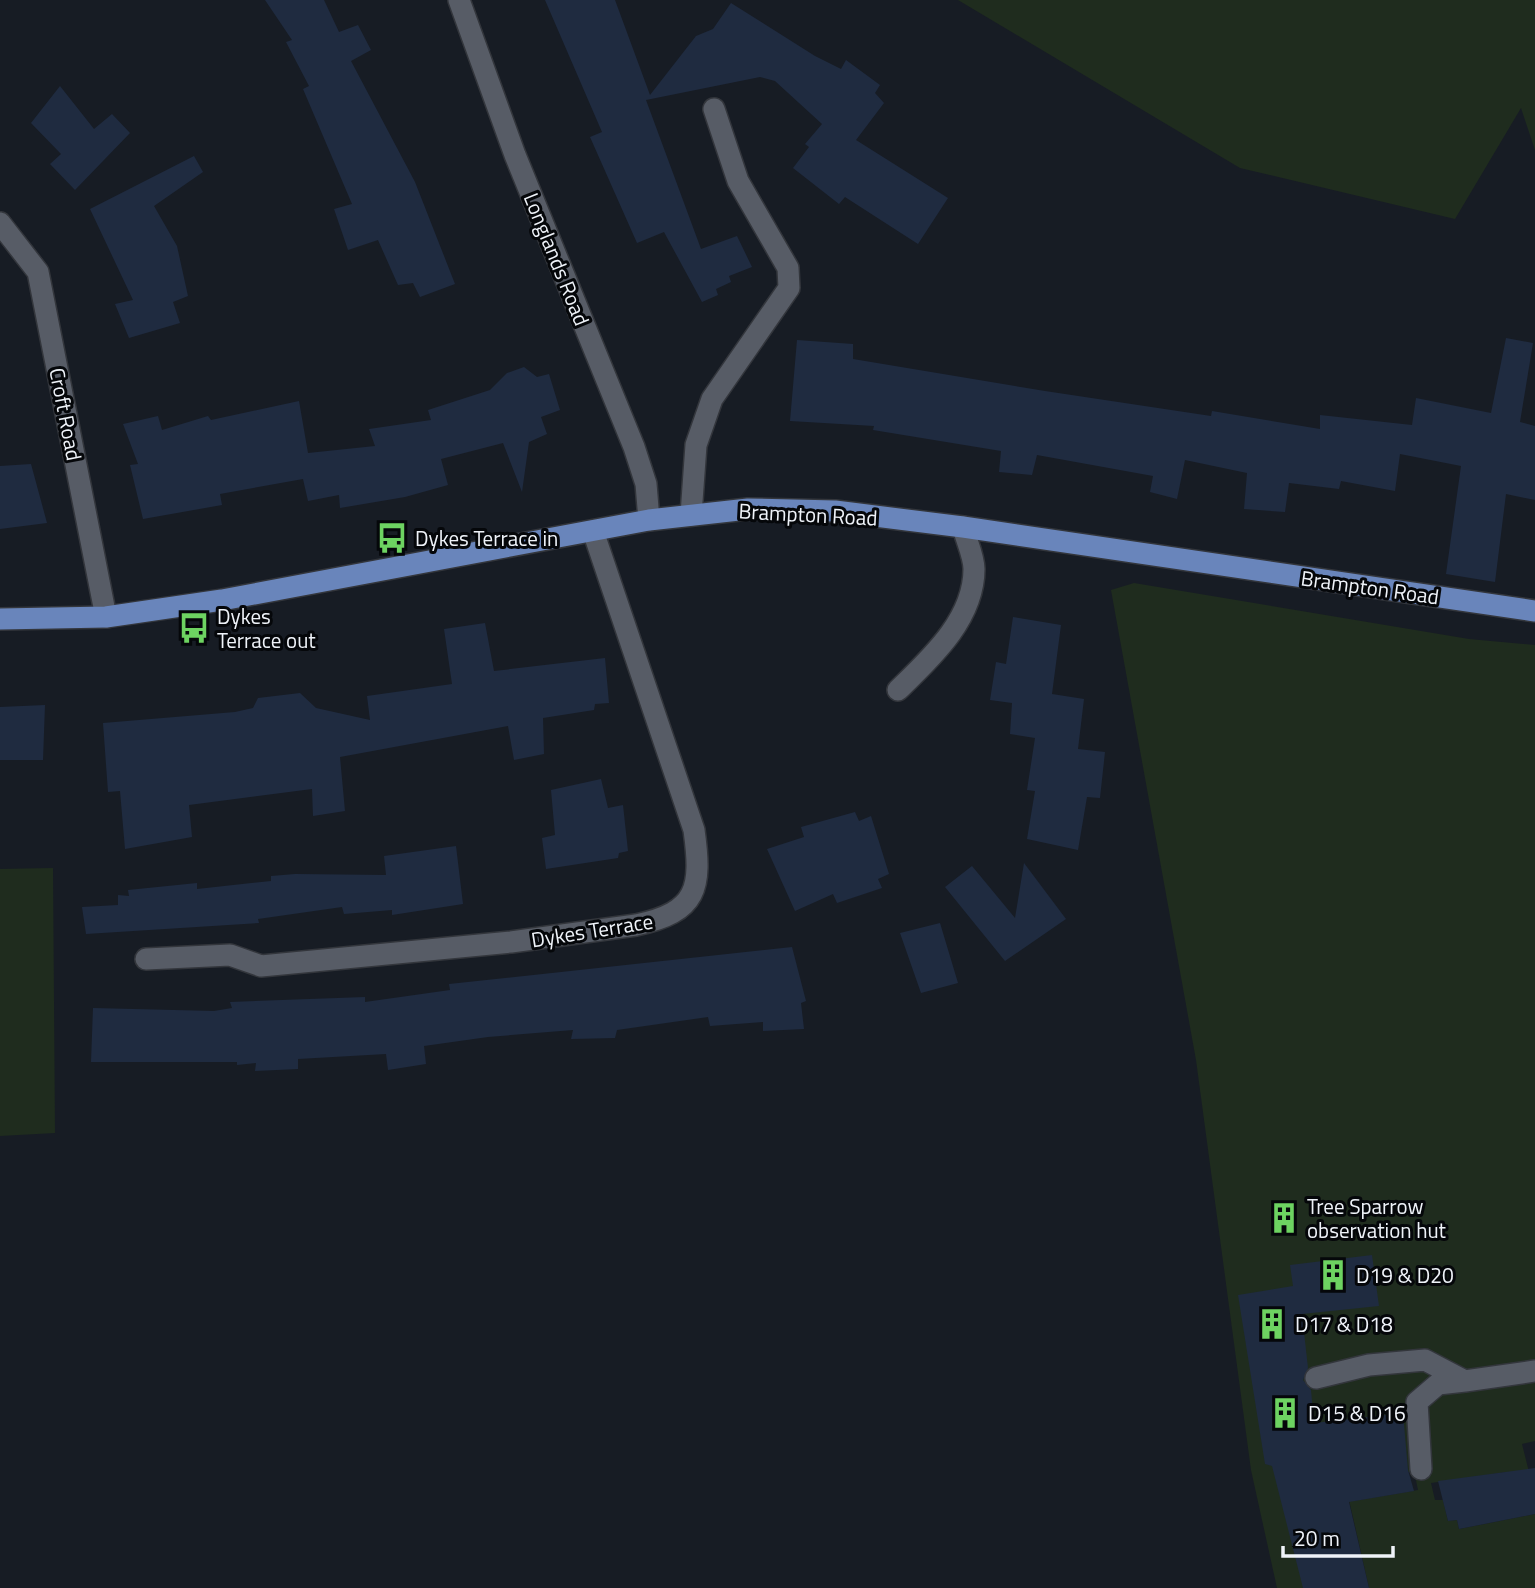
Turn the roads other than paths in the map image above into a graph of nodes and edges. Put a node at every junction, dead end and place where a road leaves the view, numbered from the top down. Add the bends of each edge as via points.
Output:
1 (459, 0) edge
2 (715, 109) dead end
3 (0, 223) edge
4 (691, 515) junction
5 (649, 520) junction
6 (963, 527) junction
7 (593, 531) junction
8 (1535, 611) edge
9 (106, 617) junction
10 (0, 619) edge
11 (898, 690) dead end
12 (146, 959) dead end
13 (1535, 1371) edge
14 (1316, 1378) dead end
15 (1465, 1381) junction
16 (1421, 1469) dead end

1 - 5 street, Longlands Road via 514,155 634,447 646,484
2 - 4 street via 747,199 788,268 789,288 712,399 696,445
3 - 9 street, Croft Road via 38,272
4 - 5 main road, Brampton Road
4 - 6 main road, Brampton Road via 748,509 835,511
5 - 7 main road, Brampton Road
6 - 8 main road, Brampton Road
6 - 11 street via 974,568 969,600 950,633
7 - 9 main road, Brampton Road
7 - 12 street, Dykes Terrace via 694,830 699,867 694,890 681,907 666,919 636,925 432,950 261,966 230,955
9 - 10 main road, Brampton Road
13 - 15 street
14 - 15 street via 1369,1365 1425,1360
15 - 16 street via 1438,1384 1417,1402

